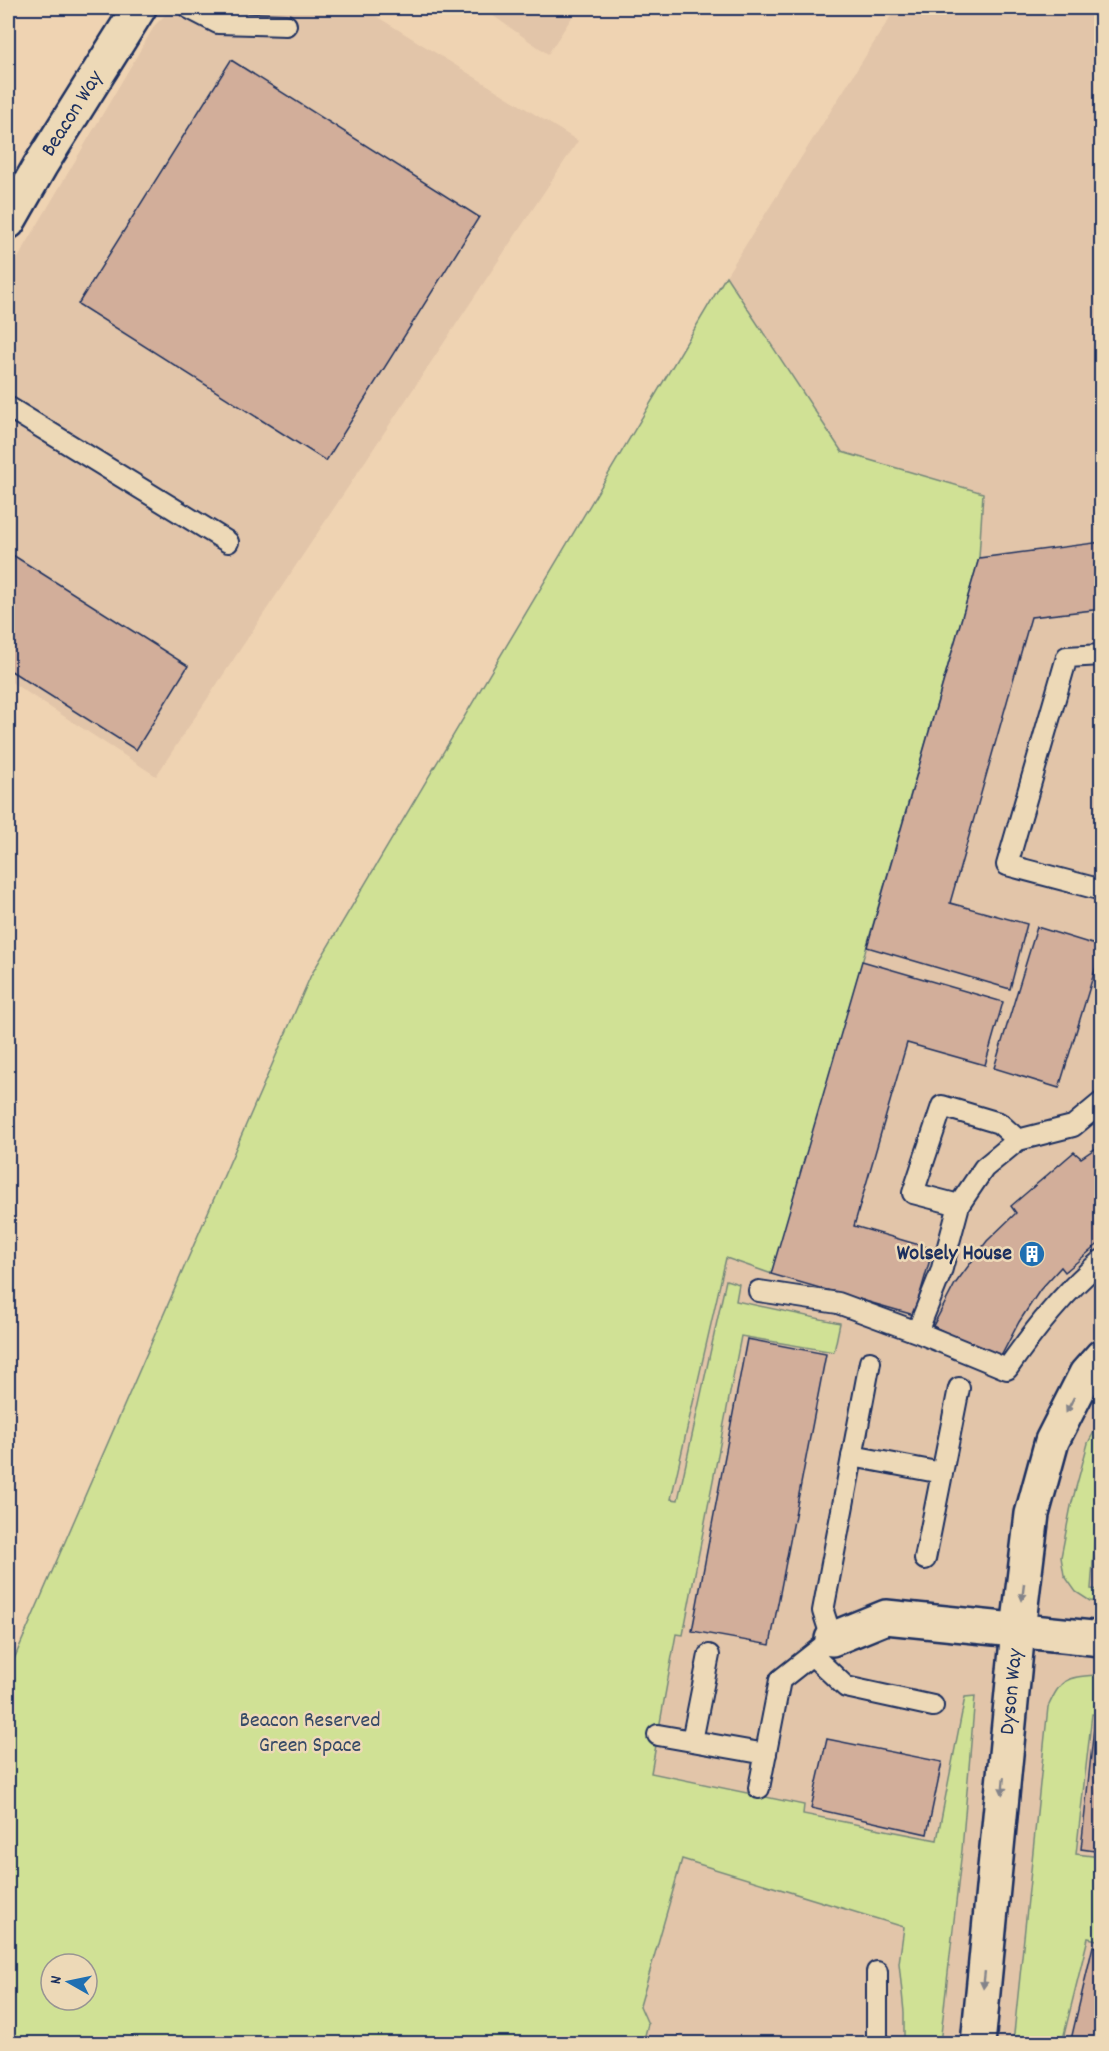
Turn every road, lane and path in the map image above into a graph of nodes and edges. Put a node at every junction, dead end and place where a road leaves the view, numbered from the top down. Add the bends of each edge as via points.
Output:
1 (139, 8) edge
2 (189, 8) edge
3 (286, 25) dead end
4 (8, 222) edge
5 (8, 407) edge
6 (228, 542) dead end
7 (1101, 655) edge
8 (1101, 890) edge
9 (1101, 1102) edge
10 (1018, 1140) junction
11 (960, 1205) junction
12 (1101, 1260) edge
13 (759, 1291) dead end
14 (917, 1332) junction
15 (1101, 1356) edge
16 (870, 1362) dead end
17 (959, 1388) dead end
18 (852, 1456) junction
19 (942, 1473) junction
20 (925, 1559) dead end
21 (1018, 1630) junction
22 (1101, 1639) edge
23 (822, 1647) junction
24 (709, 1655) dead end
25 (933, 1706) dead end
26 (658, 1735) dead end
27 (692, 1741) junction
28 (766, 1754) junction
29 (759, 1788) dead end
30 (877, 1972) dead end
31 (877, 2043) edge
32 (978, 2043) edge

1 - 4 street, Beacon Way
2 - 3 lane via 218,23
5 - 6 lane
7 - 8 lane via 1067,657 1006,865
9 - 10 lane via 1073,1126
10 - 11 lane via 984,1168
10 - 11 lane via 999,1123 942,1106 913,1193
11 - 14 lane via 941,1272
12 - 14 lane via 1077,1280 1036,1327 1008,1370
13 - 14 lane via 838,1303
15 -> 21 street, Dyson Way via 1086,1374 1052,1441 1032,1514
16 - 18 lane
17 - 19 lane
18 - 19 lane
18 - 23 lane via 823,1611
19 - 20 lane
21 - 22 street
21 - 23 street via 886,1617
21 -> 32 street, Dyson Way
23 - 25 lane via 846,1687
23 - 28 lane via 780,1680
24 - 27 lane
26 - 27 lane
27 - 28 lane
28 - 29 lane
30 - 31 lane

